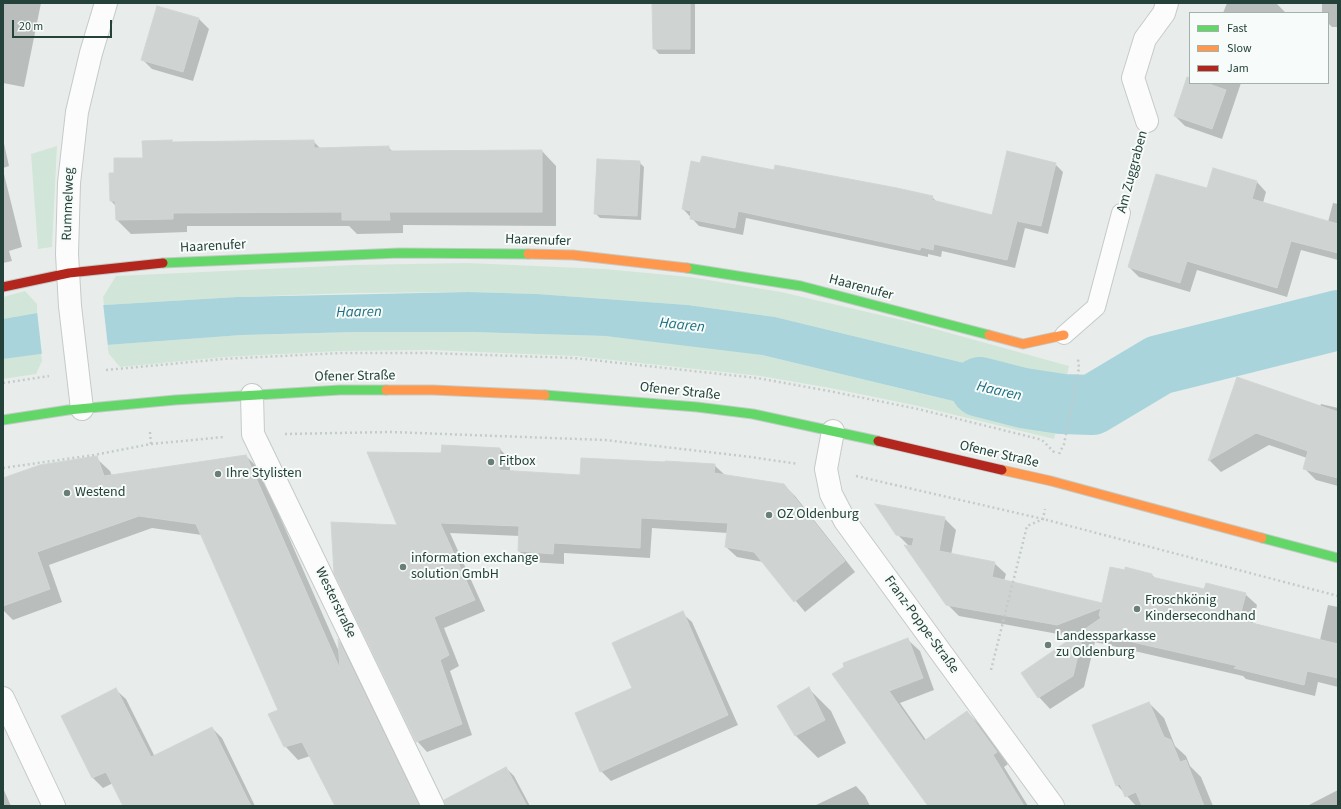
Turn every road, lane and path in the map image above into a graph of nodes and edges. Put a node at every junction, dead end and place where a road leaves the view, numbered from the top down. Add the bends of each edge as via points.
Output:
1 (106, 3) edge
2 (1167, 3) edge
3 (1147, 121) joint
4 (1121, 213) joint
5 (69, 273) junction
6 (3, 287) edge
7 (1064, 335) joint
8 (143, 367) dead end
9 (1079, 368) dead end
10 (103, 370) dead end
11 (41, 377) dead end
12 (3, 383) edge
13 (252, 395) junction
14 (82, 409) junction
15 (3, 420) edge
16 (833, 430) junction
17 (253, 434) junction
18 (1058, 457) dead end
19 (3, 468) edge
20 (826, 469) junction
21 (1046, 505) dead end
22 (1043, 519) junction
23 (1338, 558) edge
24 (1338, 596) edge
25 (3, 698) edge
26 (981, 707) junction
27 (54, 806) edge
28 (433, 806) edge
29 (1053, 806) edge

1 - 5 street, Rummelweg via 87,66 73,135 69,183
2 - 3 street, Am Zuggraben via 1164,13 1145,39 1133,78
3 - 4 path, Am Zuggraben
4 - 7 lane, Am Zuggraben via 1096,307
5 - 6 main road, Haarenufer
5 - 7 main road, Haarenufer via 149,264 399,253 588,256 672,265 801,286 1023,344
5 - 14 street, Rummelweg via 70,306
8 - 10 path
9 - 18 path via 1064,441
11 - 12 path
13 - 14 main road, Ofener Straße
13 - 16 main road, Ofener Straße via 340,390 534,394 753,414
13 - 17 street, Westerstraße
14 - 15 main road, Ofener Straße
16 - 20 street, Franz-Poppe-Straße
16 - 23 main road, Ofener Straße via 1051,482
17 - 19 path via 151,444
17 - 20 path via 391,432 605,440 752,457
17 - 28 street, Westerstraße
20 - 22 path
20 - 26 street, Franz-Poppe-Straße via 831,494 846,521
21 - 22 path
22 - 24 path
22 - 26 path via 1027,526
25 - 27 street
26 - 29 street, Franz-Poppe-Straße

